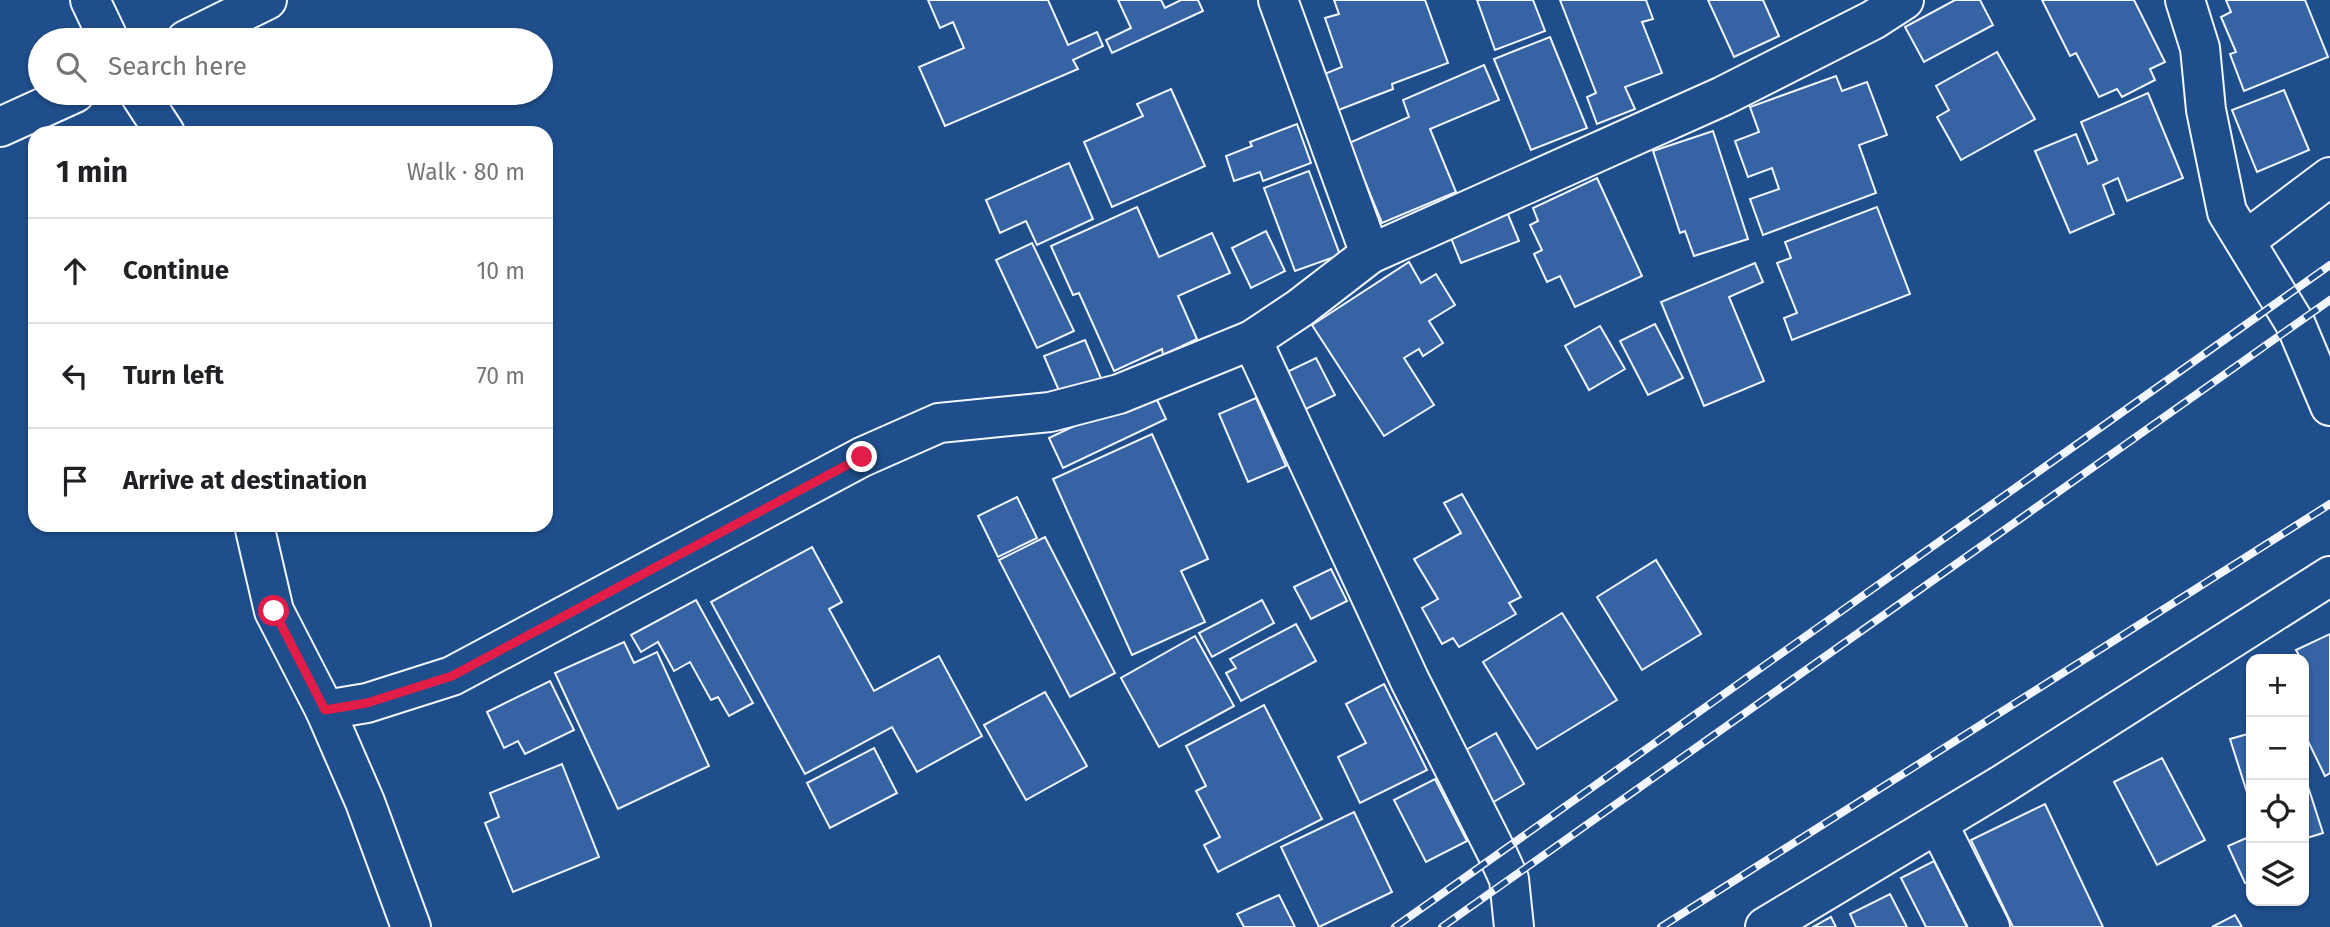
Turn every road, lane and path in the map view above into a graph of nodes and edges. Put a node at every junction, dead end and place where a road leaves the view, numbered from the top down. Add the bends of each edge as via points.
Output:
1 (90, 0) edge
2 (267, 0) edge
3 (1278, 0) edge
4 (1905, 0) edge
5 (2185, 0) edge
6 (103, 28) edge
7 (210, 28) edge
8 (49, 105) edge
9 (147, 105) edge
10 (160, 126) edge
11 (0, 127) edge
12 (2330, 177) edge
13 (2245, 241) junction
14 (1370, 254) junction
15 (1251, 340) junction
16 (2330, 406) edge
17 (256, 532) edge
18 (2330, 576) edge
19 (325, 710) junction
20 (1938, 824) junction
21 (411, 927) edge
22 (1514, 927) edge
23 (1765, 927) edge
24 (1990, 927) edge

1 - 6 street
2 - 7 street
3 - 14 street
4 - 14 street via 1723,96
5 - 13 street via 2200,48 2206,110 2227,212
8 - 11 street
9 - 10 street
12 - 13 street
13 - 16 street via 2296,325
14 - 15 street
15 - 19 street via 1119,394 1050,412 939,423 862,457 452,676 367,703
15 - 22 street via 1410,681 1509,879
17 - 19 street via 274,611
18 - 20 street
19 - 21 street
20 - 23 street
20 - 24 street

